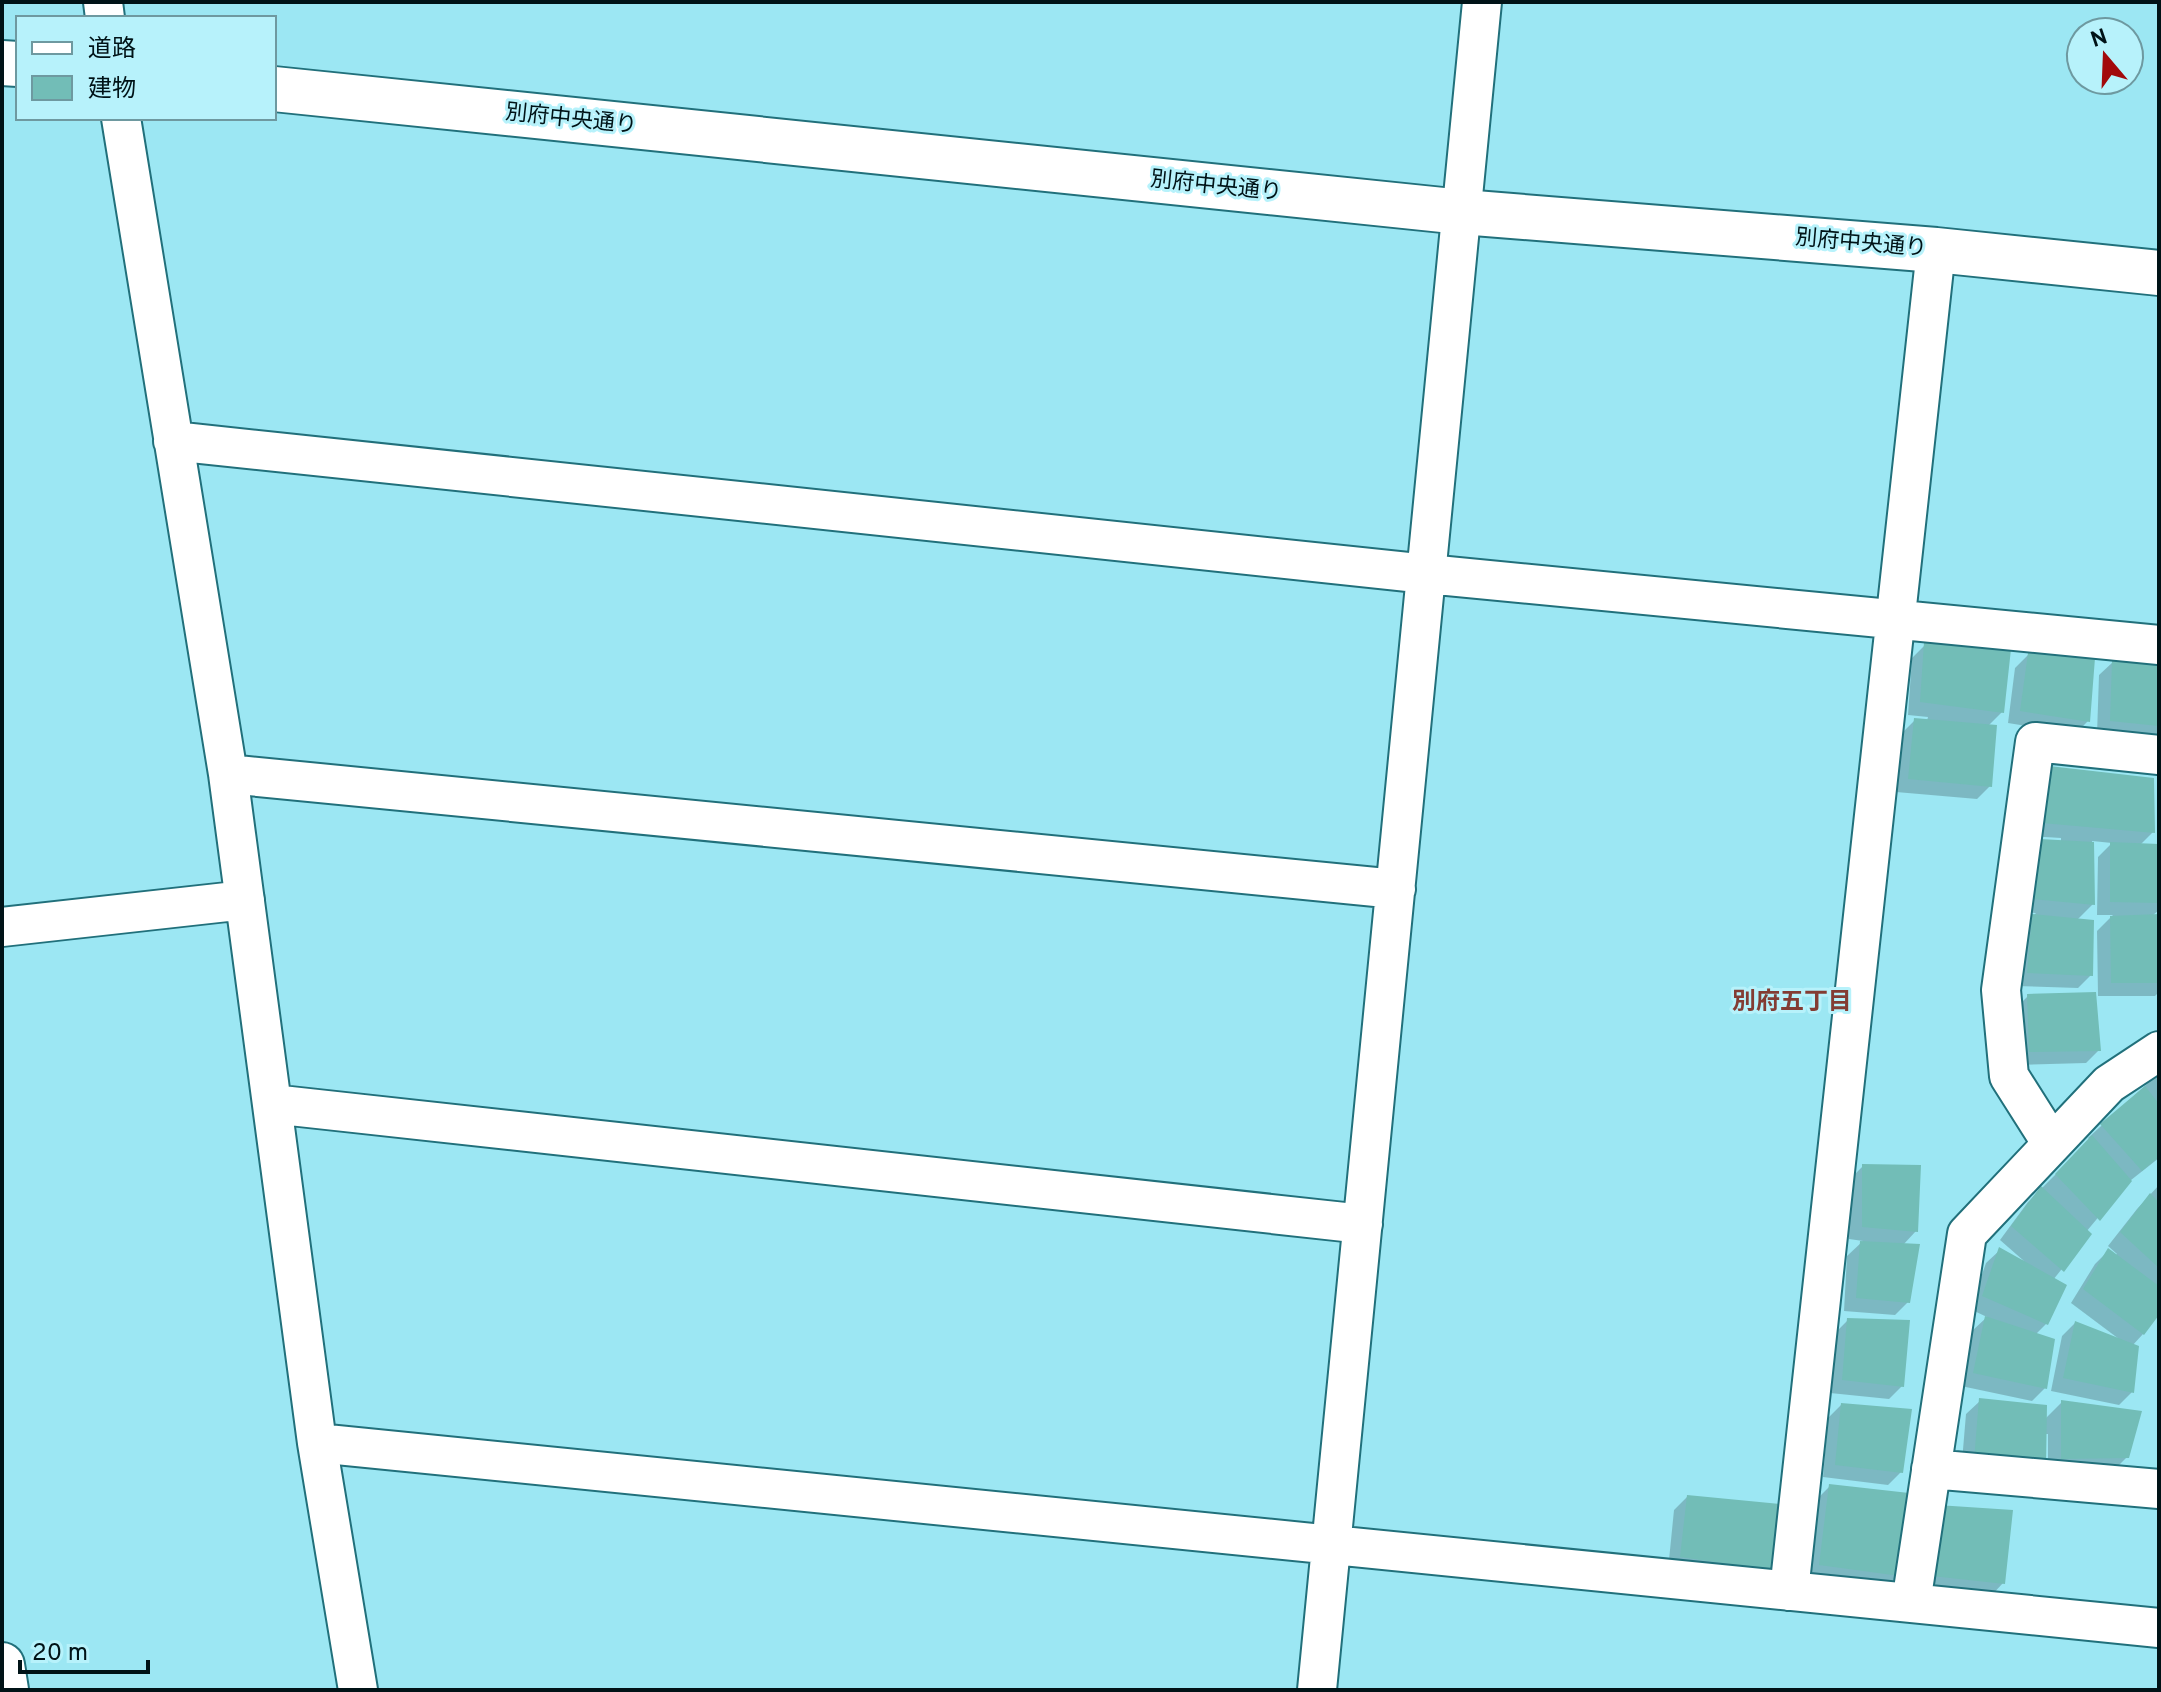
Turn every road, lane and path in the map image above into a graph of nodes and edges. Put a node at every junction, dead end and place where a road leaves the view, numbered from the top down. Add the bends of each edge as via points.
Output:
1 (1482, 2) edge
2 (276, 89) edge
3 (121, 120) edge
4 (1462, 212) junction
5 (1936, 250) junction
6 (2159, 273) edge
7 (173, 441) junction
8 (1427, 574) junction
9 (1896, 620) junction
10 (2159, 645) edge
11 (2159, 755) edge
12 (228, 774) junction
13 (1396, 889) junction
14 (245, 900) junction
15 (2, 927) edge
16 (2159, 1051) edge
17 (272, 1104) junction
18 (2052, 1144) junction
19 (1363, 1224) junction
20 (317, 1443) junction
21 (1931, 1469) junction
22 (2159, 1489) edge
23 (1331, 1545) junction
24 (1789, 1591) junction
25 (1911, 1603) junction
26 (2159, 1628) edge
27 (2, 1665) edge
28 (6, 1690) edge
29 (358, 1690) edge
30 (1317, 1690) edge

1 - 4 street
2 - 4 street, 別府中央通り
3 - 7 street
4 - 5 street, 別府中央通り
4 - 8 street
5 - 6 street, 別府中央通り
5 - 9 street
7 - 8 street
7 - 12 street
8 - 9 street
8 - 13 street
9 - 10 street
9 - 24 street
11 - 18 street via 2035,742 2001,990 2009,1076
12 - 13 street
12 - 14 street
13 - 19 street
14 - 15 street
14 - 17 street
16 - 18 street via 2109,1084
17 - 19 street
17 - 20 street
18 - 21 street via 1967,1234
19 - 23 street
20 - 23 street
20 - 29 street
21 - 22 street
21 - 25 street
23 - 24 street
23 - 30 street
24 - 25 street
25 - 26 street
27 - 28 street

